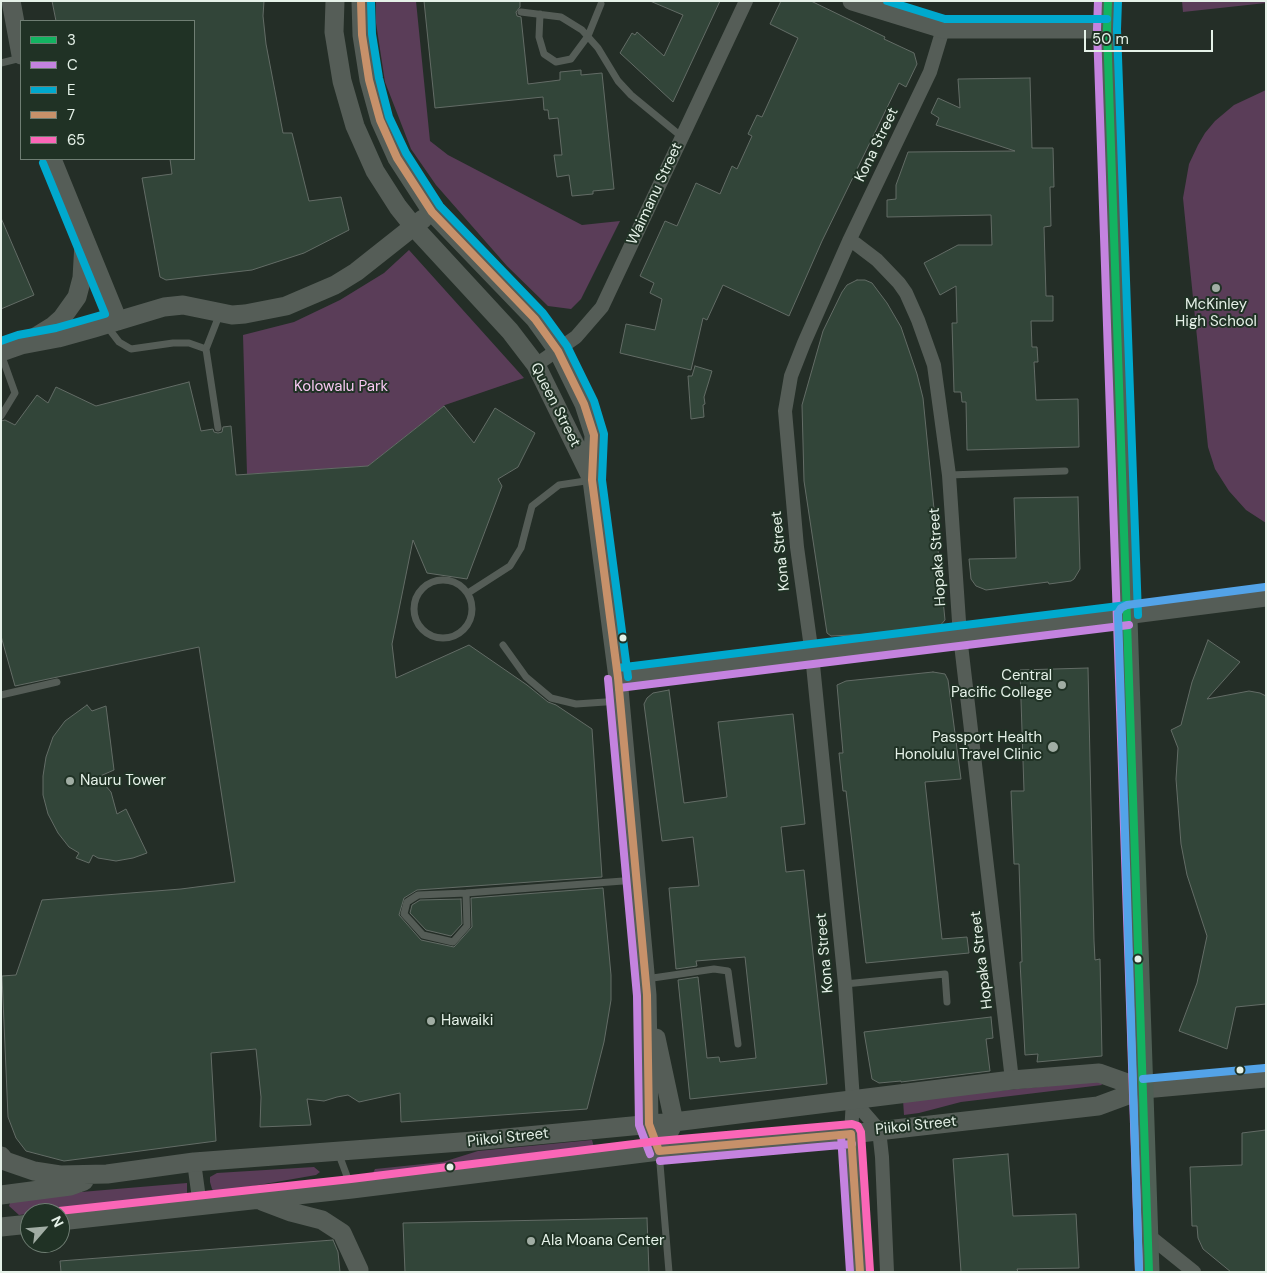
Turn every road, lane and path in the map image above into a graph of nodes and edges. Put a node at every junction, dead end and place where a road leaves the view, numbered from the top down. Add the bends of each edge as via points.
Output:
1 (11, 1) edge
2 (335, 1) edge
3 (361, 1) edge
4 (746, 1) edge
5 (852, 1) edge
6 (1108, 1) edge
7 (601, 4) dead end
8 (521, 12) dead end
9 (540, 14) junction
10 (943, 29) junction
11 (1107, 29) junction
12 (588, 36) junction
13 (20, 50) edge
14 (20, 55) edge
15 (1, 63) edge
16 (682, 137) junction
17 (52, 160) edge
18 (432, 212) junction
19 (414, 227) junction
20 (84, 237) junction
21 (849, 241) junction
22 (220, 312) junction
23 (112, 323) junction
24 (22, 344) junction
25 (206, 349) junction
26 (558, 351) junction
27 (1, 353) edge
28 (536, 365) junction
29 (1, 416) edge
30 (218, 428) dead end
31 (1064, 471) dead end
32 (949, 475) junction
33 (592, 480) junction
34 (468, 593) junction
35 (1266, 597) edge
36 (1128, 615) junction
37 (960, 636) junction
38 (503, 645) dead end
39 (812, 655) junction
40 (618, 678) junction
41 (57, 682) dead end
42 (1, 695) edge
43 (620, 701) junction
44 (636, 880) junction
45 (466, 893) junction
46 (845, 984) junction
47 (646, 987) junction
48 (947, 1002) dead end
49 (738, 1044) dead end
50 (1266, 1078) edge
51 (1012, 1080) junction
52 (1144, 1089) junction
53 (853, 1100) junction
54 (674, 1122) junction
55 (649, 1124) junction
56 (879, 1130) junction
57 (851, 1134) junction
58 (659, 1151) junction
59 (338, 1152) junction
60 (1, 1156) edge
61 (194, 1162) junction
62 (107, 1174) junction
63 (352, 1190) junction
64 (1, 1195) edge
65 (259, 1199) junction
66 (200, 1206) junction
67 (70, 1220) edge
68 (20, 1225) edge
69 (1, 1227) edge
70 (1148, 1235) junction
71 (359, 1270) dead end
72 (671, 1272) edge
73 (860, 1272) edge
74 (887, 1272) edge
75 (1149, 1272) edge
76 (1194, 1272) edge

1 - 13 street
2 - 19 street, Queen Street via 334,32 342,81 355,126 375,171
3 - 18 street, Queen Street via 369,80 380,120 396,158
4 - 16 street, Waimanu Street
5 - 10 street
6 - 11 main road
7 - 12 lane
8 - 9 lane
9 - 12 lane via 561,17
9 - 12 lane via 539,37 544,54 556,62 571,59
10 - 11 street
10 - 21 street, Kona Street via 930,72
11 - 36 main road
12 - 16 lane via 631,95
14 - 15 lane
16 - 26 street, Waimanu Street via 602,307 576,337
17 - 20 street
18 - 19 street
18 - 26 street, Queen Street via 535,319
19 - 22 street via 356,272 307,298 245,314
19 - 28 street, Queen Street via 510,331
20 - 23 street
20 - 24 street via 82,278 77,297 58,322
21 - 32 street, Hopaka Street via 866,250 893,276 906,293 918,320 934,365
21 - 39 street, Kona Street via 791,376 785,411 797,547
22 - 23 street via 183,305 164,307
22 - 25 lane
23 - 24 street
23 - 25 lane via 119,342 131,349 173,343 189,343
24 - 27 street
25 - 30 lane
26 - 28 street, Waimanu Street
26 - 33 street, Queen Street via 584,404 594,435
27 - 29 lane via 15,394
28 - 33 street, Queen Street
31 - 32 lane
32 - 37 street, Hopaka Street
33 - 34 lane via 559,485 532,506 522,548 510,566
33 - 40 street
34 - 34 lane via 461,586 444,580 427,584 420,591 414,608 421,627 437,637 456,635 464,629 472,612
35 - 36 street
36 - 37 street
36 - 52 main road
37 - 39 street
37 - 51 street, Hopaka Street
38 - 43 lane via 526,677 551,698 576,704
39 - 40 street
39 - 46 street, Kona Street
40 - 43 street
41 - 42 lane
43 - 44 street
44 - 45 lane
44 - 47 street
45 - 45 lane via 418,894 407,902 404,914 423,935 453,942 467,926
46 - 48 lane via 945,974
46 - 53 street, Kona Street
47 - 49 lane via 714,968 728,971
47 - 54 street
47 - 55 street
50 - 52 street, Piikoi Street
51 - 52 street, Piikoi Street via 1099,1073
51 - 53 street, Piikoi Street
52 - 56 street, Piikoi Street via 1098,1106
52 - 70 main road
53 - 54 street, Piikoi Street
53 - 56 street
53 - 57 street, Kona Street
54 - 55 street, Piikoi Street
54 - 58 street
55 - 58 street
55 - 59 street, Piikoi Street
56 - 57 street, Piikoi Street
56 - 74 street
57 - 58 street, Piikoi Street
57 - 73 street, Kona Street
58 - 63 street, Piikoi Street
58 - 72 lane
59 - 61 street, Piikoi Street
59 - 63 lane
60 - 62 street, Piikoi Street via 5,1161 34,1171 60,1175
61 - 62 street, Piikoi Street
61 - 66 street
62 - 64 street, Piikoi Street via 70,1186
63 - 65 street, Piikoi Street
65 - 66 street, Piikoi Street
65 - 71 street via 322,1220 342,1234
66 - 67 street, Piikoi Street
68 - 69 street
70 - 75 main road
70 - 76 street

